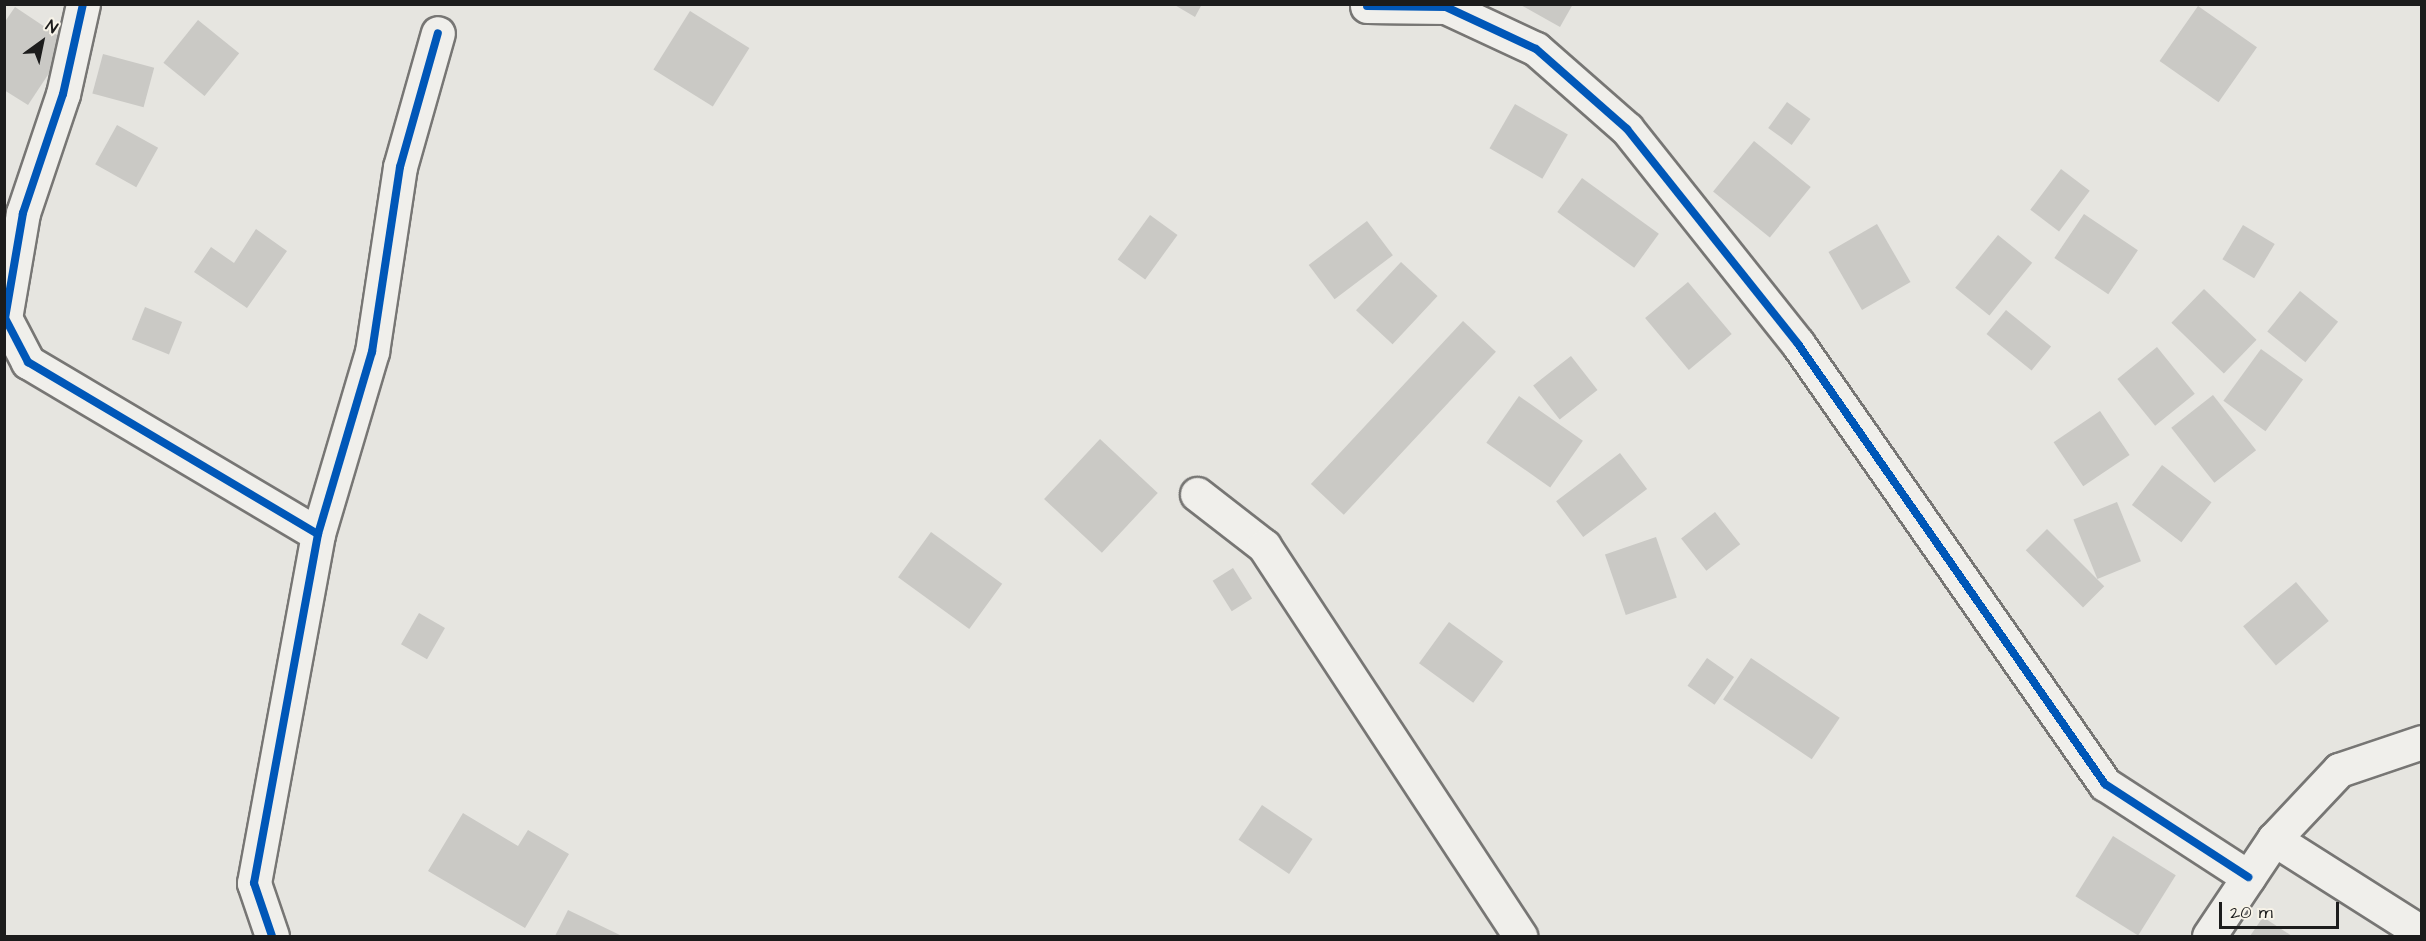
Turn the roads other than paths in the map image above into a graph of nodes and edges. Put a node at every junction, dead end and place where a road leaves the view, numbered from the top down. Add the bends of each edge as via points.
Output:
1 (83, 4) edge
2 (1367, 6) dead end
3 (438, 33) dead end
4 (1197, 494) dead end
5 (318, 534) junction
6 (2421, 742) edge
7 (2274, 839) junction
8 (2248, 877) junction
9 (2421, 933) edge
10 (272, 936) edge
11 (1520, 936) edge
12 (2209, 936) edge

1 - 5 street via 63,94 23,213 5,318 28,362
2 - 8 street via 1446,7 1536,49 1627,129 1797,344 2105,784
3 - 5 street via 400,167 372,352
4 - 11 street via 1264,546
5 - 10 street via 254,883
6 - 7 street via 2339,770
7 - 8 street
7 - 9 street
8 - 12 street

